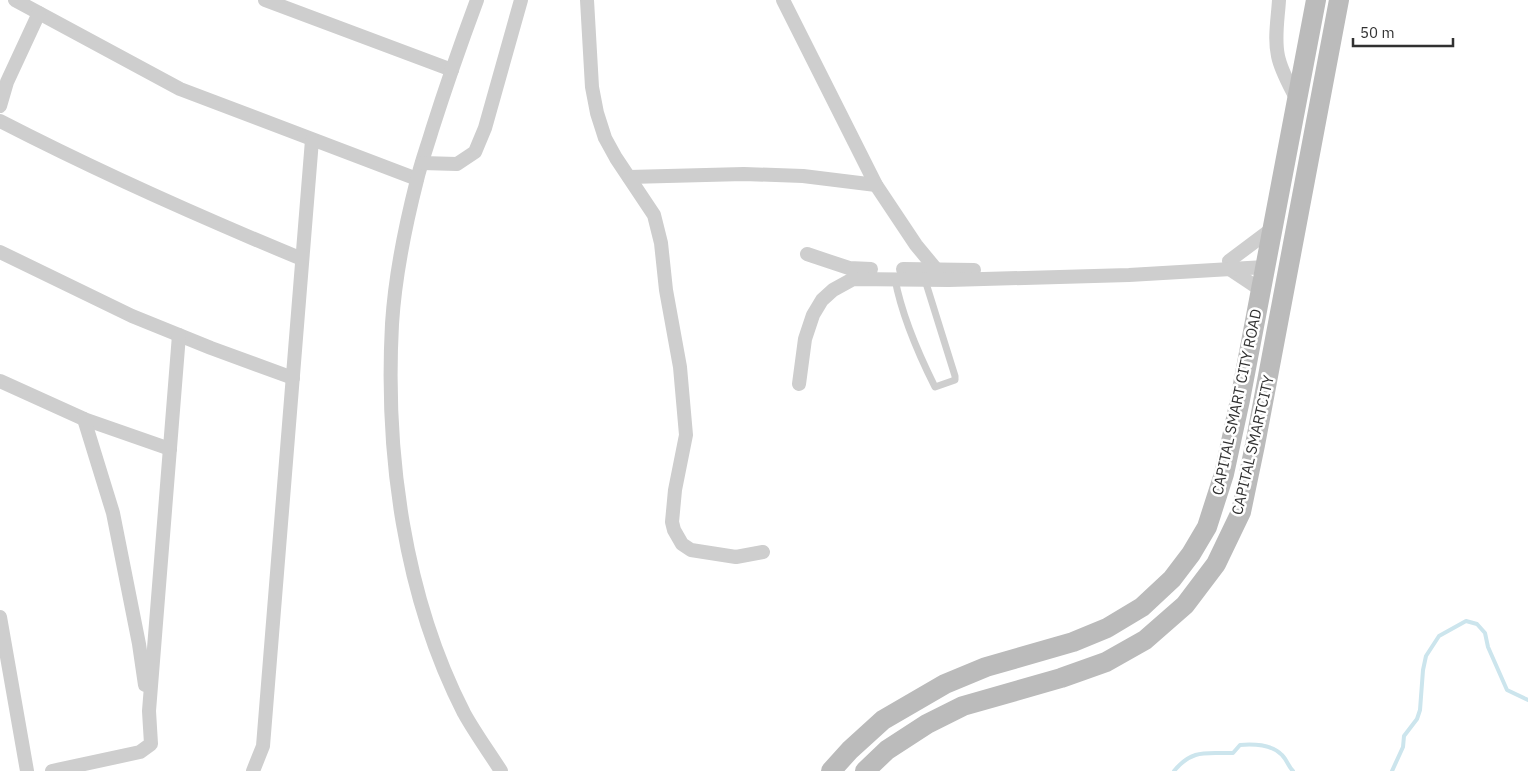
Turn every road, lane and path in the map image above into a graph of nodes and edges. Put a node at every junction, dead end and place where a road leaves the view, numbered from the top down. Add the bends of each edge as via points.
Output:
1 (15, 0) edge
2 (265, 0) edge
3 (477, 0) edge
4 (521, 0) edge
5 (587, 0) edge
6 (783, 0) edge
7 (1280, 0) edge
8 (1316, 0) edge
9 (1339, 0) edge
10 (39, 13) junction
11 (452, 70) junction
12 (1298, 100) junction
13 (0, 106) edge
14 (0, 121) edge
15 (312, 140) junction
16 (422, 163) junction
17 (629, 177) junction
18 (417, 179) junction
19 (876, 185) junction
20 (1273, 228) junction
21 (0, 252) edge
22 (807, 254) dead end
23 (302, 259) junction
24 (1266, 263) junction
25 (1230, 266) junction
26 (854, 274) junction
27 (940, 275) junction
28 (895, 279) junction
29 (924, 279) junction
30 (1261, 290) junction
31 (179, 335) junction
32 (293, 378) junction
33 (0, 382) edge
34 (800, 384) dead end
35 (84, 419) junction
36 (170, 449) junction
37 (763, 552) dead end
38 (0, 618) edge
39 (149, 711) junction
40 (27, 771) edge
41 (52, 771) edge
42 (253, 771) edge
43 (501, 771) edge
44 (831, 771) edge
45 (865, 771) edge

1 - 10 street
2 - 11 street
3 - 11 street
4 - 16 street via 485,128 475,152 457,164
5 - 17 street via 592,87 597,113 605,138
6 - 19 street
7 - 12 street via 1276,39 1278,55
8 - 12 street, CAPITAL SMART CITY ROAD
9 - 45 street, CAPITAL SMARTCITY via 1241,512 1216,564 1185,605 1145,640 1106,662 963,706 926,724 887,750
10 - 13 street via 6,82
10 - 15 street via 180,89
11 - 16 street
12 - 20 street, CAPITAL SMART CITY ROAD
14 - 23 street via 189,212
15 - 18 street
15 - 23 street
16 - 18 street
17 - 19 street via 683,174 803,176
17 - 37 street via 654,215 680,367 686,435 675,490 674,530 682,544 691,550 736,557
18 - 43 street via 399,266 392,322 390,397 398,485 412,571 440,660 465,714
19 - 27 street
20 - 24 street, CAPITAL SMART CITY ROAD
20 - 25 street
21 - 31 street via 132,316
22 - 26 street
23 - 32 street
24 - 25 street
24 - 30 street, CAPITAL SMART CITY ROAD
25 - 27 street
25 - 30 street
26 - 27 street
26 - 28 street
26 - 34 street via 832,290 813,315 805,339
27 - 29 street
28 - 29 street
28 - 29 lane via 913,340 935,387 938,387 955,380 955,376
30 - 44 street, CAPITAL SMART CITY ROAD via 1224,474 1207,527 1172,579 1142,607 1106,628 1074,642 986,666 945,684 883,720
31 - 32 street
31 - 36 street
32 - 42 street via 263,746
33 - 35 street
35 - 36 street
35 - 39 street via 113,513
36 - 39 street
38 - 40 street
39 - 41 street via 150,744 140,752

